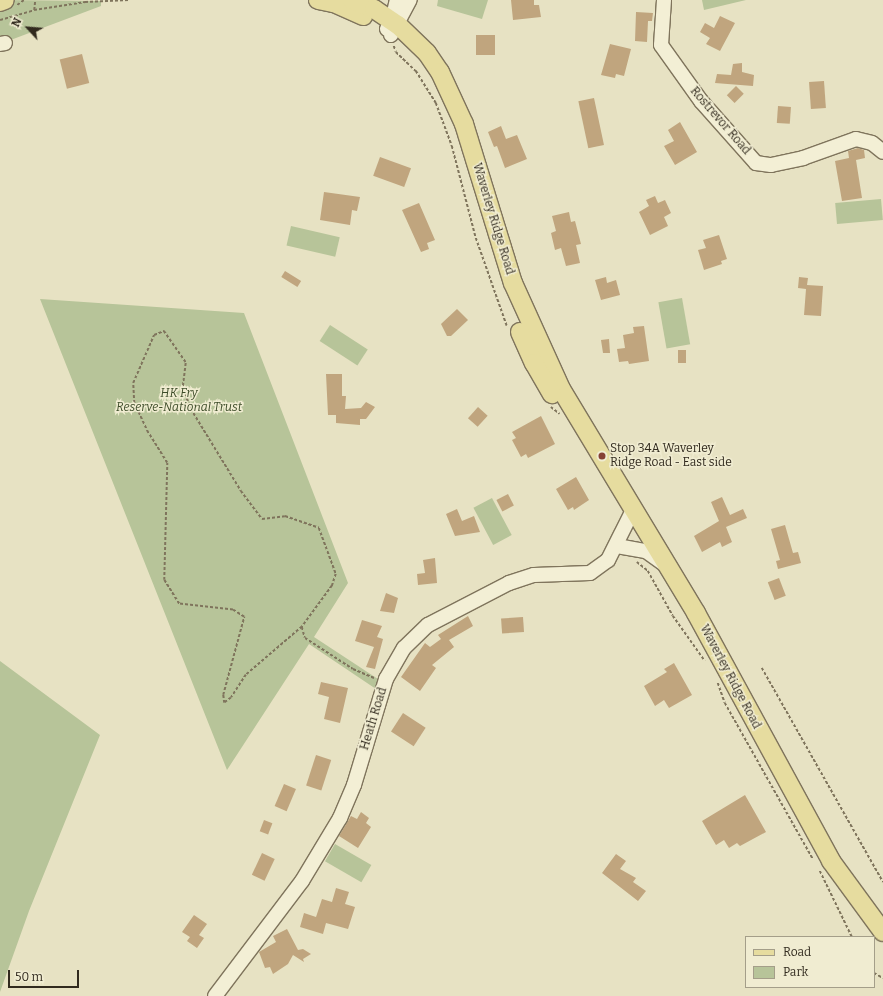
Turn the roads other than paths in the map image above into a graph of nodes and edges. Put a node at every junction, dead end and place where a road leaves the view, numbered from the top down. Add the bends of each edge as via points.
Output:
1 (4, 0) edge
2 (318, 0) edge
3 (352, 0) edge
4 (398, 0) edge
5 (410, 0) edge
6 (664, 0) edge
7 (0, 2) edge
8 (392, 28) junction
9 (883, 152) edge
10 (633, 510) junction
11 (617, 546) junction
12 (664, 564) junction
13 (883, 932) edge
14 (215, 996) edge

1 - 7 main road
2 - 8 main road, Waverley Ridge Road
3 - 8 main road, Waverley Ridge Road
4 - 8 street
5 - 8 street
6 - 9 street, Rostrevor Road via 661,45 701,101 756,163 771,164 803,158 856,139 872,143
8 - 10 main road, Waverley Ridge Road via 427,53 451,93 476,163 512,283 536,340 578,420
10 - 11 street, Heath Road
10 - 12 main road, Waverley Ridge Road
11 - 12 street via 646,551
11 - 14 street, Heath Road via 608,560 590,573 534,576 509,583 428,625 404,648 386,679 354,785 340,818 302,881
12 - 13 main road, Waverley Ridge Road via 696,613 831,861

